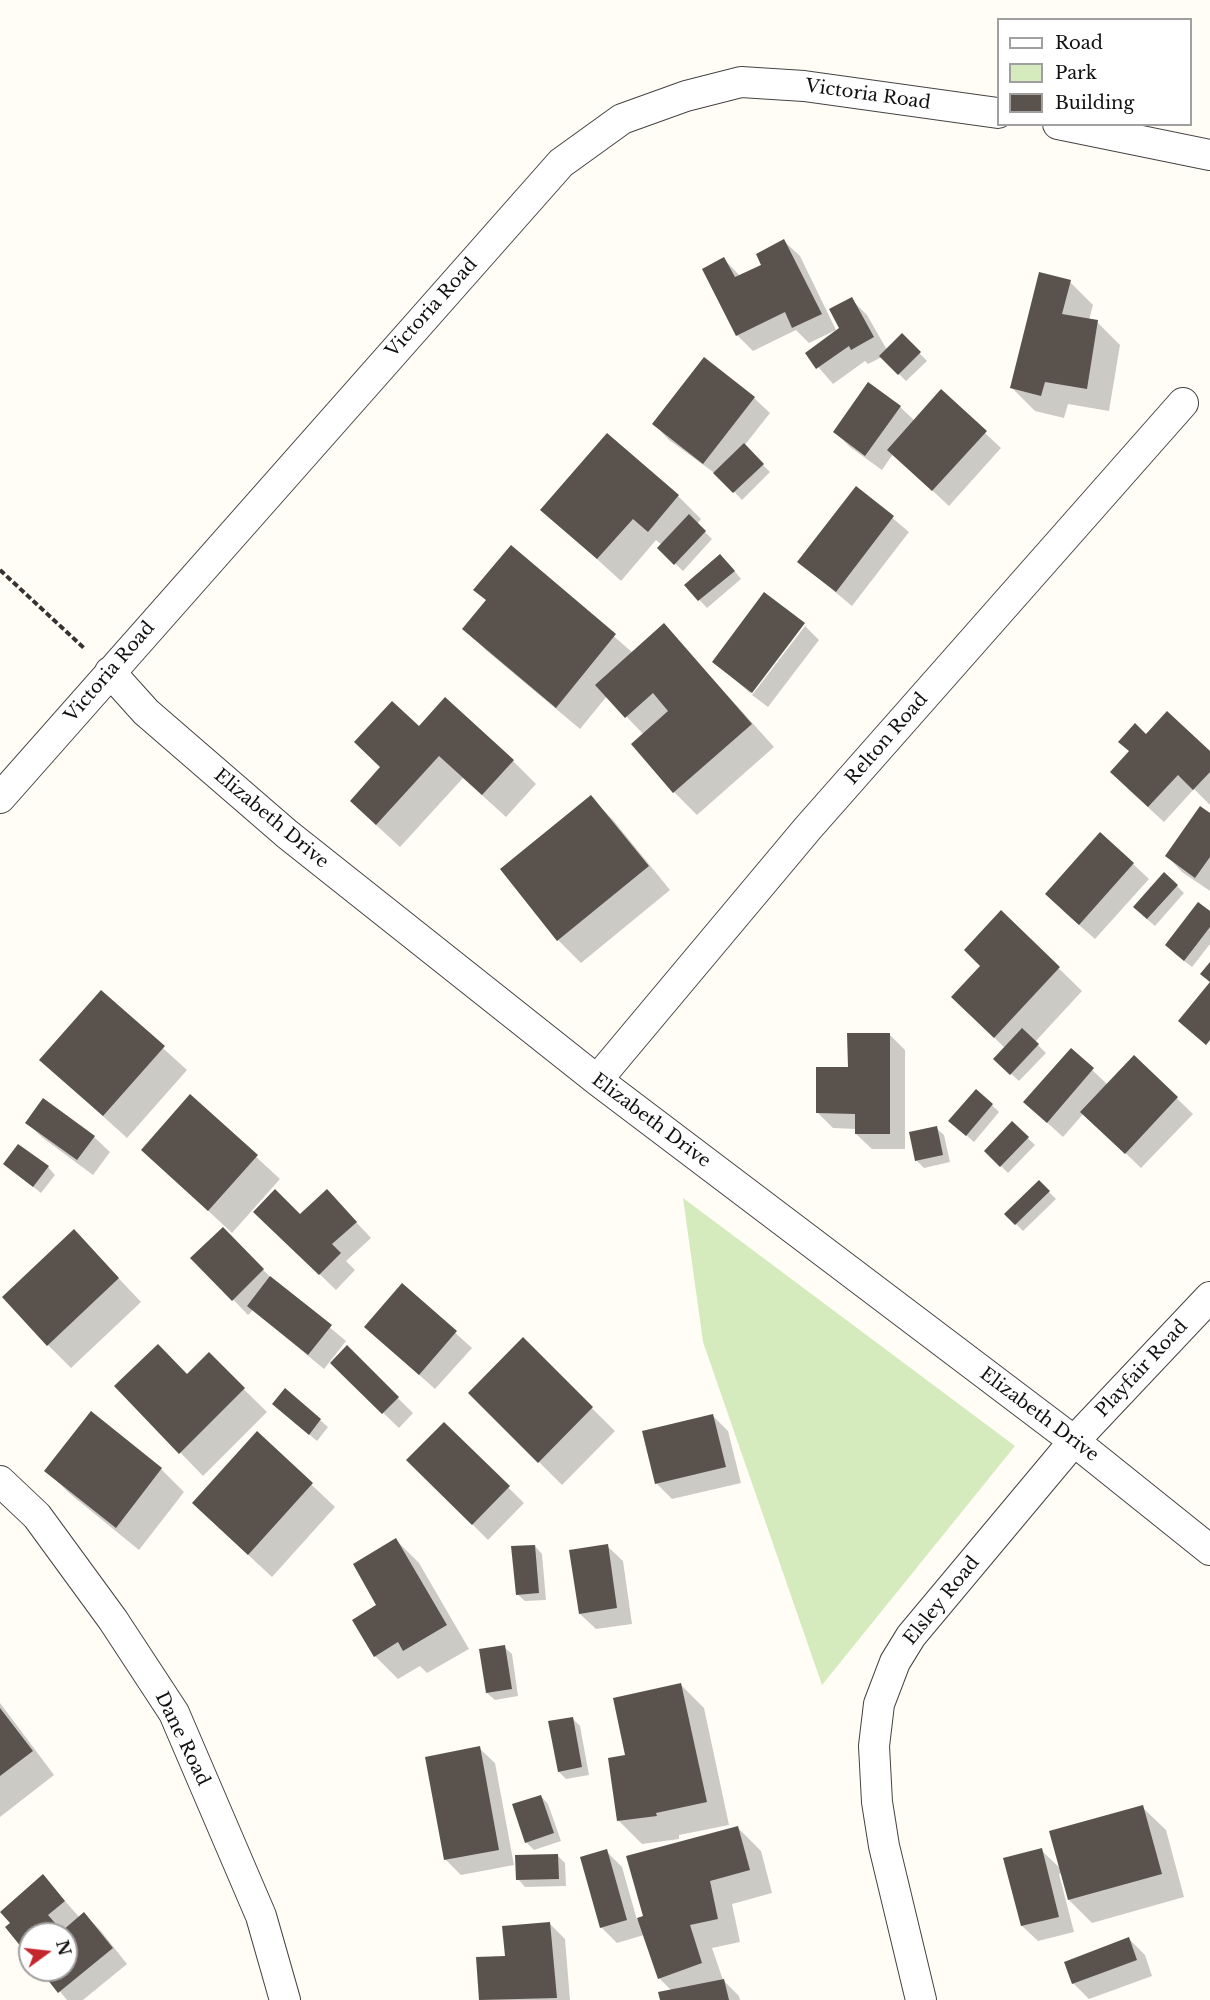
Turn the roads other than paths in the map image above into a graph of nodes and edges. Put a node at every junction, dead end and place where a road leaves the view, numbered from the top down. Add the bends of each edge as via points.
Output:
1 (997, 113) edge
2 (1068, 126) edge
3 (1210, 155) edge
4 (1183, 404) dead end
5 (110, 672) junction
6 (0, 798) edge
7 (597, 1080) junction
8 (1210, 1297) edge
9 (1074, 1441) junction
10 (0, 1481) edge
11 (1210, 1550) edge
12 (285, 2000) edge
13 (921, 2000) edge

1 - 5 street, Victoria Road via 804,86 741,82 622,119 561,163
2 - 3 street
4 - 7 street, Relton Road via 808,828
5 - 6 street, Victoria Road
5 - 7 street, Elizabeth Drive via 146,711 287,834
7 - 9 street, Elizabeth Drive
8 - 9 street, Playfair Road
9 - 11 street, Elizabeth Drive
9 - 13 street, Elsley Road via 911,1636 895,1662 879,1704 874,1746 877,1802
10 - 12 street, Dane Road via 37,1516 113,1620 174,1713 261,1916

